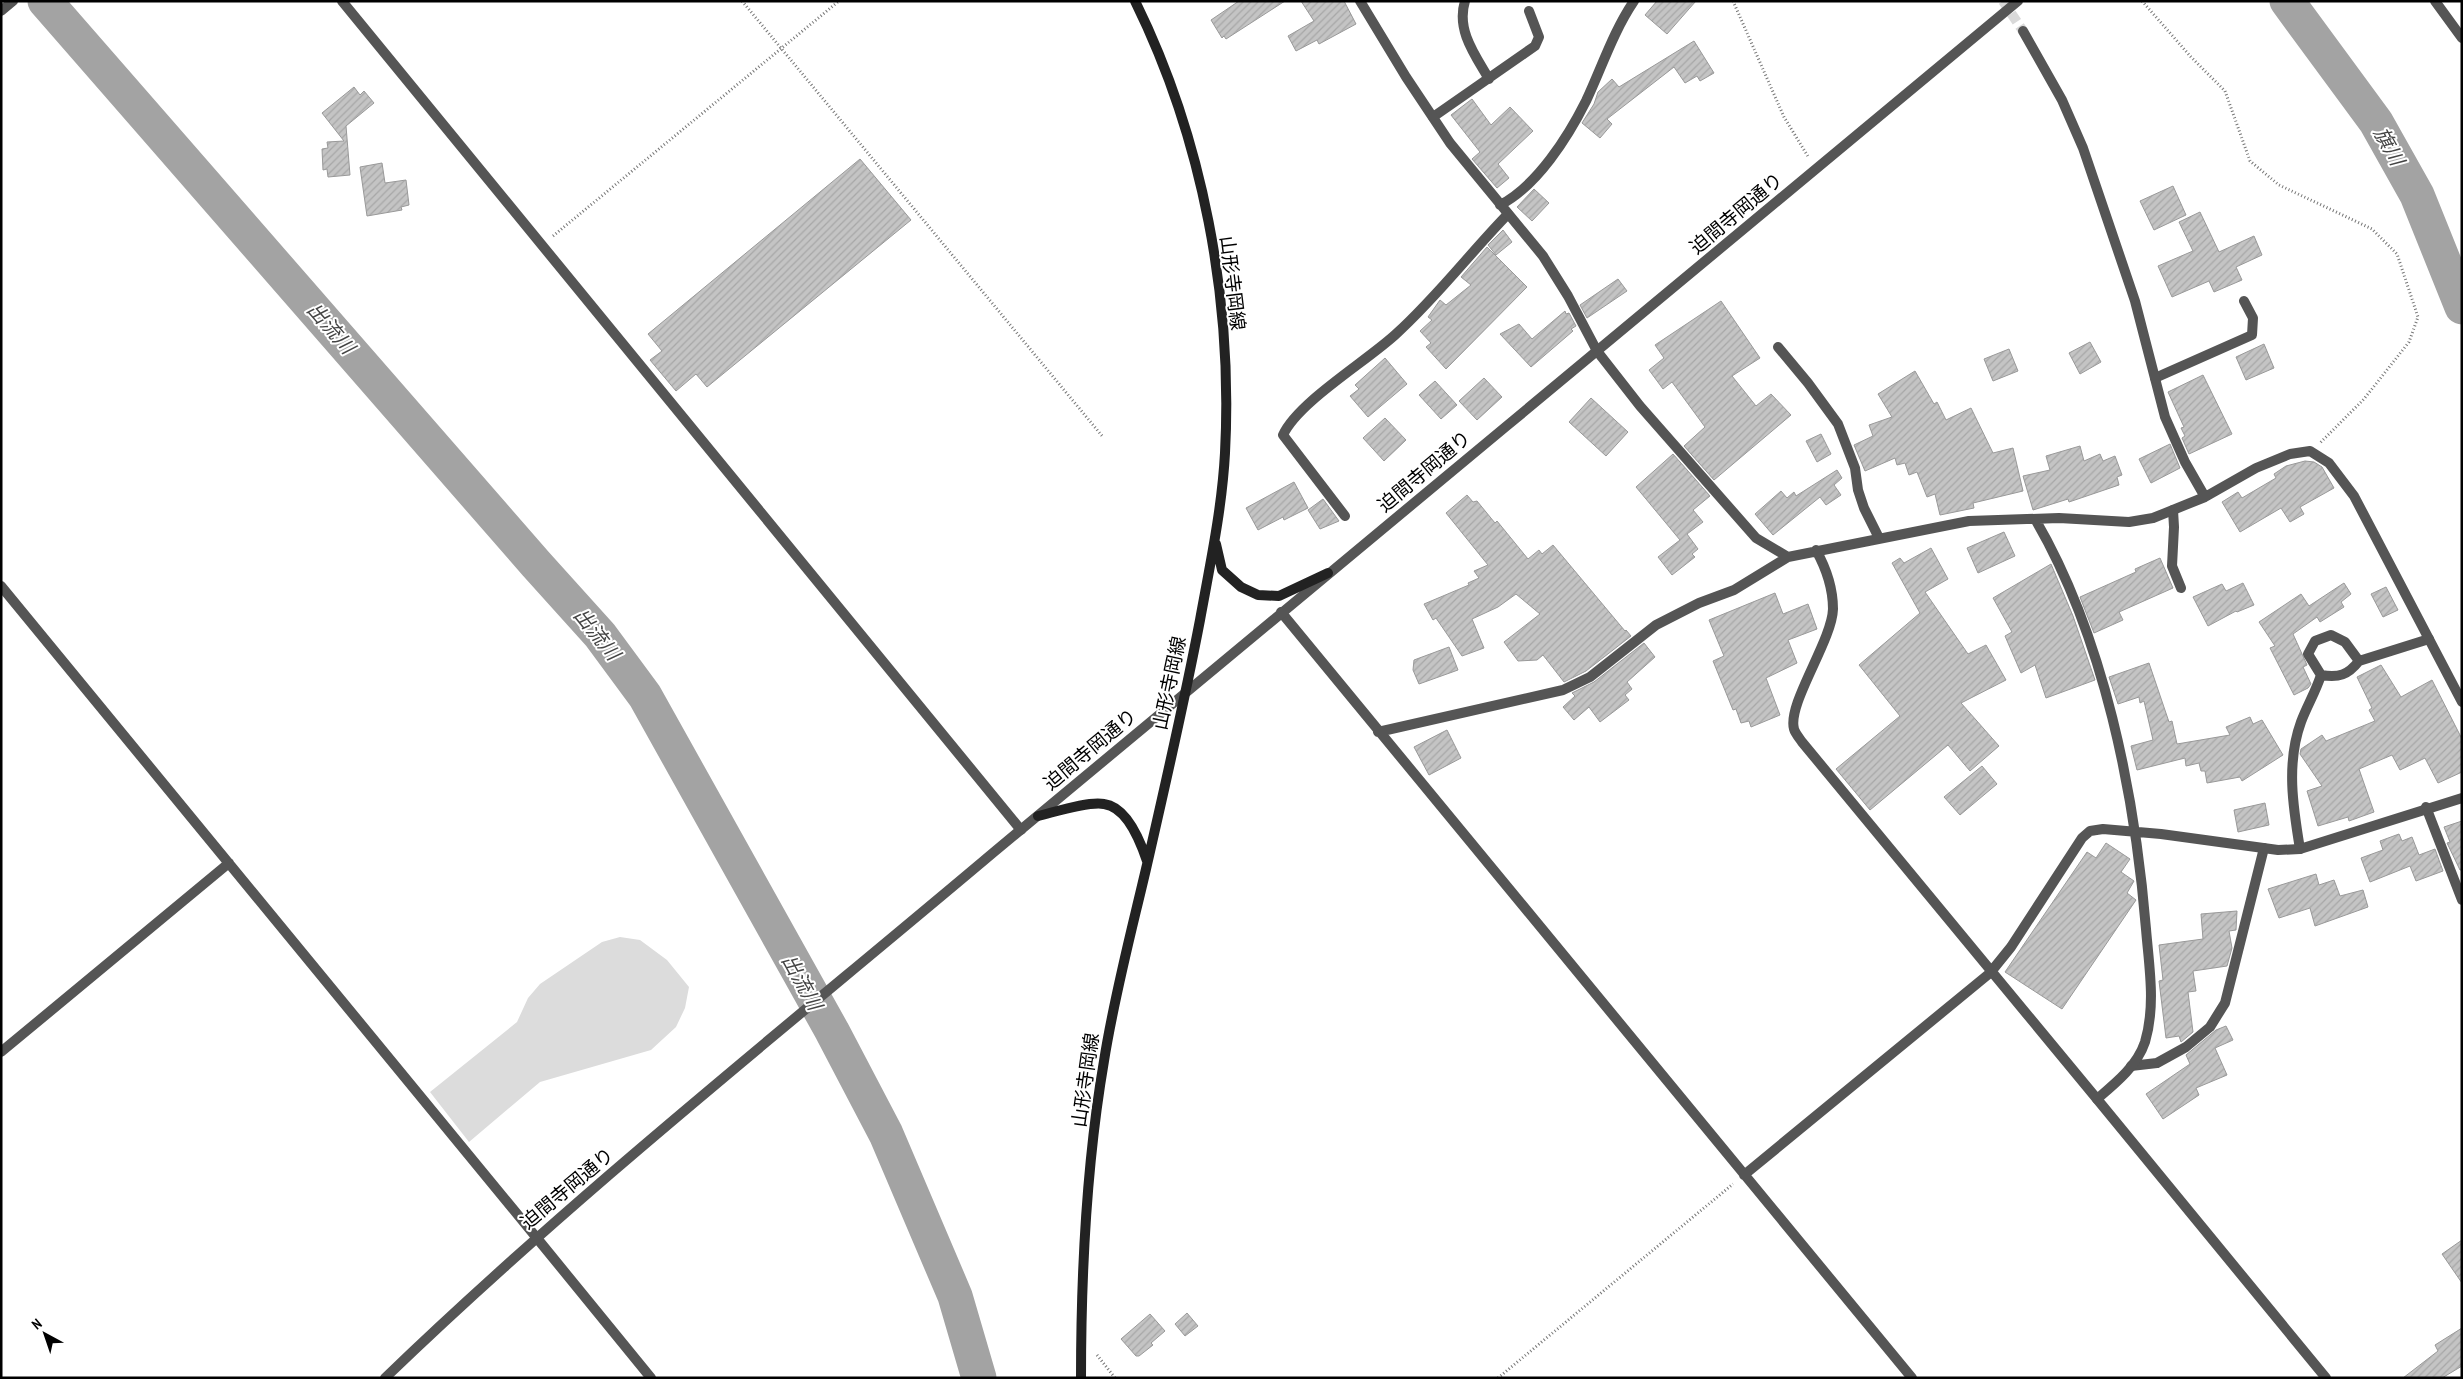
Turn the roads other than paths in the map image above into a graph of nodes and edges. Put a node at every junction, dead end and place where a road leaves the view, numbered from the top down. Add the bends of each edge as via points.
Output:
1 (13, 1) edge
2 (342, 1) edge
3 (1135, 1) edge
4 (1360, 1) edge
5 (1466, 1) edge
6 (1634, 1) edge
7 (2018, 1) edge
8 (2435, 1) edge
9 (1, 11) edge
10 (1529, 11) dead end
11 (2023, 31) tunnel mouth
12 (2462, 38) edge
13 (1489, 79) junction
14 (1433, 117) junction
15 (1500, 205) junction
16 (1508, 214) junction
17 (2244, 301) dead end
18 (1778, 347) dead end
19 (1597, 351) junction
20 (2155, 378) junction
21 (2205, 497) junction
22 (2173, 510) junction
23 (1345, 516) dead end
24 (2036, 519) junction
25 (1879, 538) junction
26 (1215, 541) junction
27 (1816, 550) junction
28 (1788, 557) junction
29 (1328, 573) junction
30 (1, 586) edge
31 (2181, 588) dead end
32 (1281, 612) junction
33 (2429, 639) junction
34 (2359, 661) junction
35 (2322, 675) junction
36 (1186, 692) junction
37 (2462, 702) edge
38 (1378, 732) junction
39 (2462, 798) edge
40 (2426, 808) junction
41 (1038, 816) junction
42 (1021, 830) junction
43 (2136, 833) junction
44 (2264, 848) junction
45 (2300, 850) junction
46 (1147, 862) junction
47 (230, 863) junction
48 (2462, 900) edge
49 (1990, 973) junction
50 (1, 1052) edge
51 (2132, 1066) junction
52 (2097, 1099) junction
53 (1744, 1175) junction
54 (536, 1237) junction
55 (385, 1378) edge
56 (651, 1378) edge
57 (1082, 1378) edge
58 (1912, 1378) edge
59 (2326, 1378) edge

1 - 9 street
2 - 42 street
3 - 26 main road, 山形寺岡線 via 1152,36 1184,124 1205,202 1216,272 1226,368 1225,454
4 - 14 street
5 - 13 street via 1463,27
6 - 15 street via 1620,21 1586,102 1557,148 1529,185
7 - 19 street, 迫間寺岡通り
8 - 12 street
10 - 13 street via 1539,37 1535,46
11 - 20 street via 2062,100 2083,148 2129,282
13 - 14 street
14 - 15 street
15 - 16 street
16 - 19 street via 1543,256
16 - 23 street via 1396,335 1288,425 1283,435
17 - 20 street via 2253,318 2252,335
18 - 25 street via 1838,424 1855,468 1864,508
19 - 28 street via 1640,406 1756,538
19 - 29 street, 迫間寺岡通り
20 - 21 street via 2165,417
21 - 22 street
21 - 33 street via 2256,468 2290,454 2310,451 2329,463 2354,496
22 - 24 street via 2129,522
22 - 31 street via 2172,566
24 - 25 street via 1969,521
24 - 43 street via 2056,555 2084,626 2106,697
25 - 27 street
26 - 29 main road via 1222,570 1241,587 1258,595 1279,596
26 - 36 main road, 山形寺岡線
27 - 28 street
27 - 49 street via 1831,585 1833,610 1828,632 1798,703 1794,729
28 - 38 street via 1734,590 1656,625 1590,677 1563,690
29 - 32 street, 迫間寺岡通り
30 - 47 street
32 - 36 street, 迫間寺岡通り
32 - 38 street
33 - 34 street
33 - 37 street
34 - 35 street via 2350,672 2334,678
34 - 35 street via 2345,642 2331,635 2315,641 2308,654
35 - 45 street via 2301,723 2294,756 2291,798
36 - 41 street, 迫間寺岡通り
36 - 46 main road, 山形寺岡線
38 - 53 street
39 - 40 street
40 - 45 street
40 - 48 street
41 - 42 street, 迫間寺岡通り
41 - 46 main road via 1105,804 1123,815 1139,838
42 - 54 street, 迫間寺岡通り
43 - 44 street
43 - 49 street via 2102,829 2090,831 2082,838 2011,947
43 - 51 street via 2152,992 2145,1040
44 - 45 street
44 - 51 street via 2225,1003 2210,1027 2186,1047 2157,1064
46 - 57 main road, 山形寺岡線 via 1103,1064 1084,1238
47 - 50 street
47 - 54 street
49 - 52 street
49 - 53 street
51 - 52 street
52 - 59 street
53 - 58 street
54 - 55 street, 迫間寺岡通り via 468,1297
54 - 56 street

